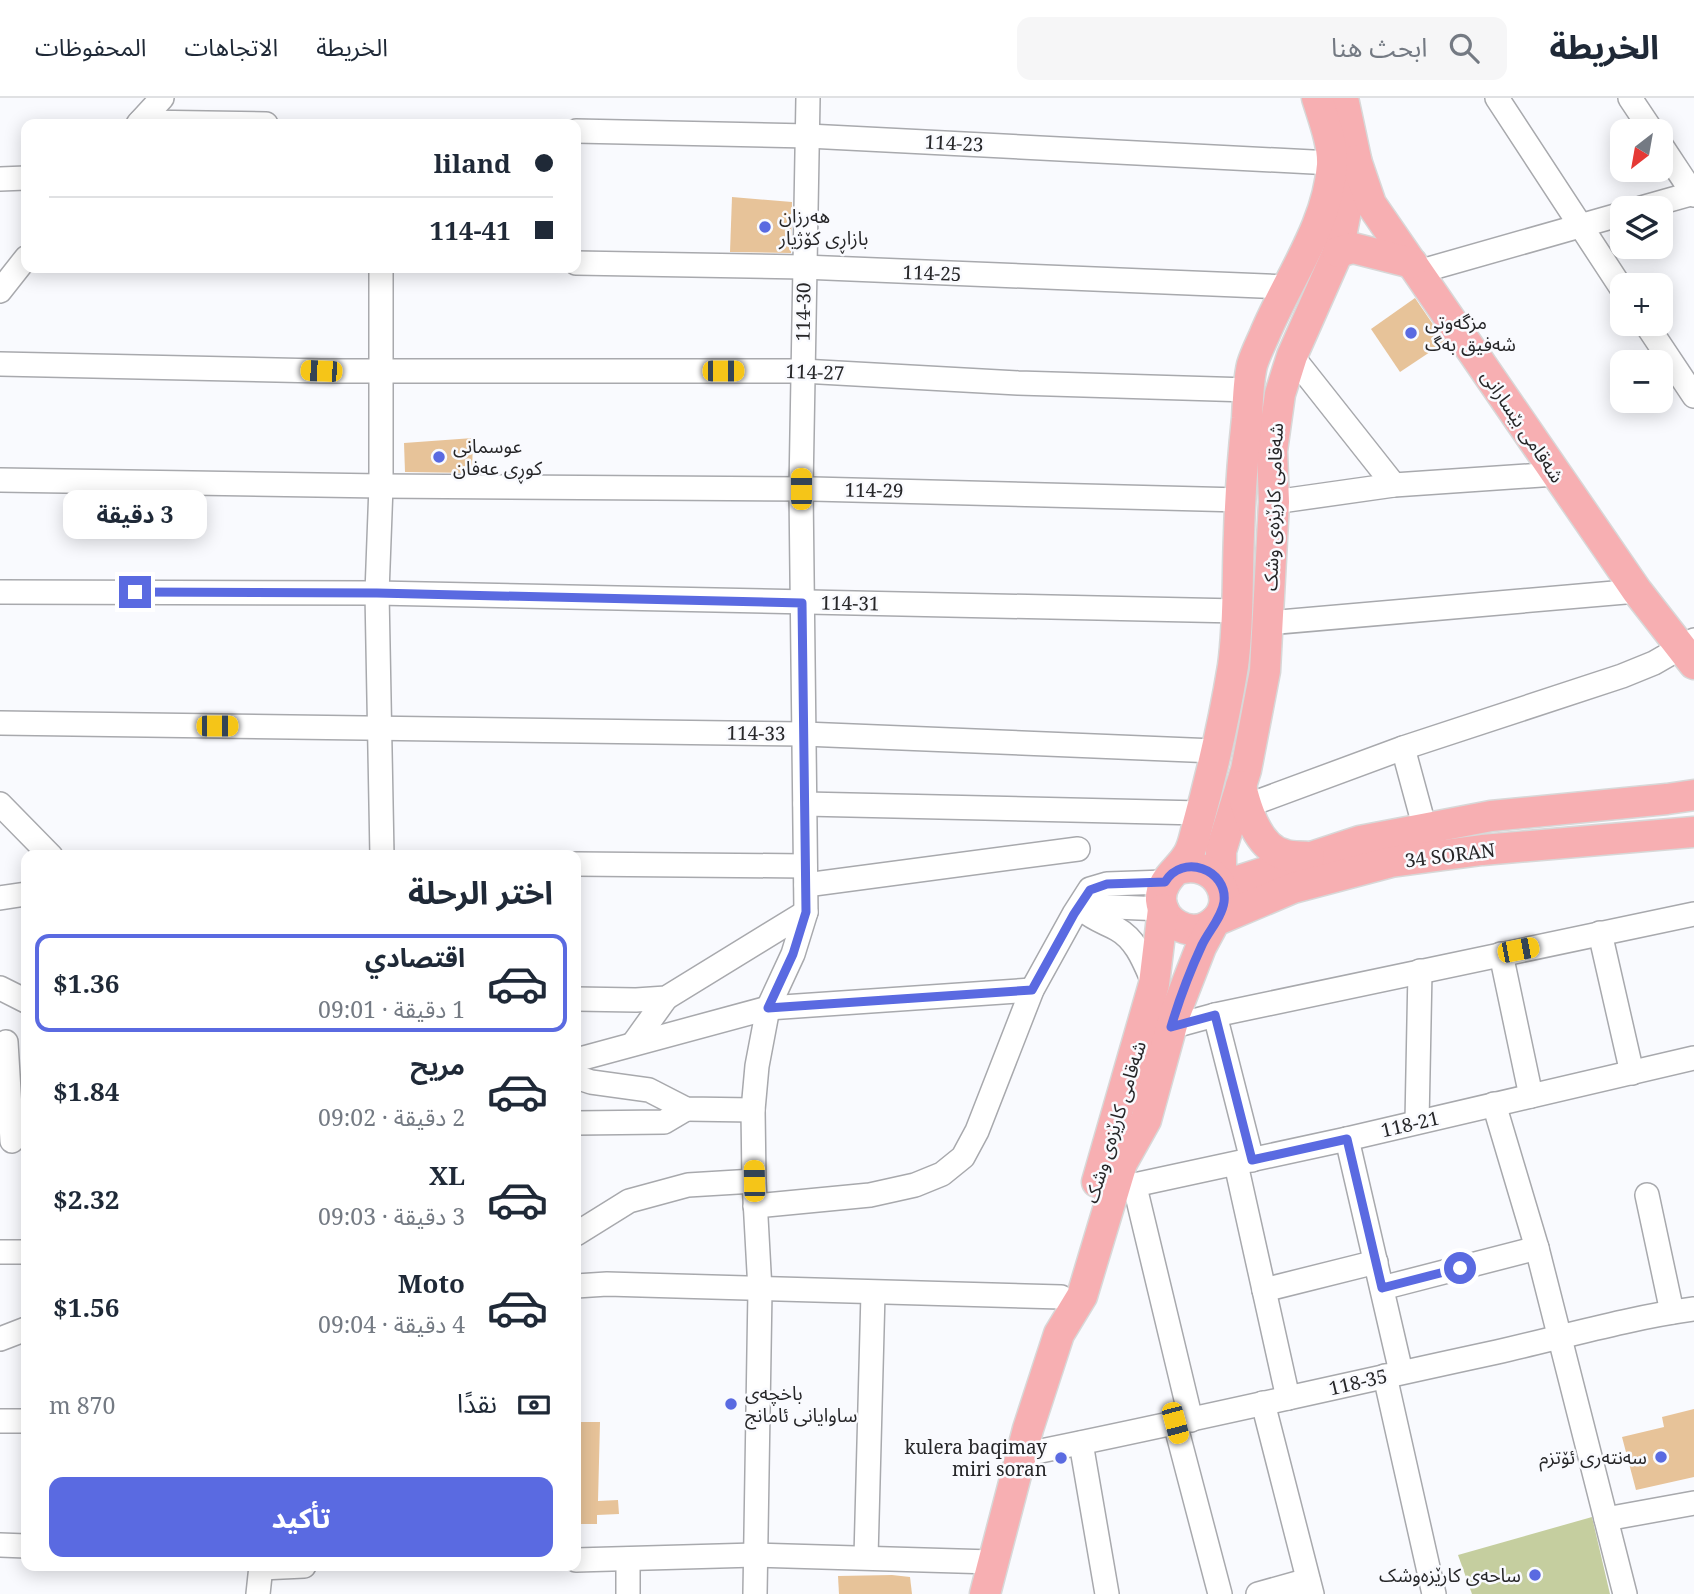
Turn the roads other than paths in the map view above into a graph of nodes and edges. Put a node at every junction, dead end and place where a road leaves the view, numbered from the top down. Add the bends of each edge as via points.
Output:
1 (162, 98) edge
2 (808, 98) edge
3 (1317, 98) edge
4 (1343, 98) edge
5 (1496, 98) edge
6 (1630, 98) edge
7 (143, 119) edge
8 (1644, 119) edge
9 (581, 131) edge
10 (808, 136) junction
11 (1344, 161) junction
12 (1673, 163) edge
13 (21, 178) edge
14 (0, 179) edge
15 (1694, 194) edge
16 (1673, 200) edge
17 (1610, 217) edge
18 (1580, 226) junction
19 (1338, 253) junction
20 (581, 263) edge
21 (21, 265) edge
22 (803, 267) junction
23 (1415, 267) junction
24 (381, 273) edge
25 (1611, 273) edge
26 (1287, 287) junction
27 (0, 292) edge
28 (1654, 336) edge
29 (1292, 356) junction
30 (0, 364) edge
31 (381, 371) junction
32 (802, 371) junction
33 (1249, 390) junction
34 (1694, 396) edge
35 (1556, 474) junction
36 (0, 480) edge
37 (1394, 485) junction
38 (381, 486) junction
39 (801, 489) junction
40 (1241, 500) junction
41 (1274, 502) junction
42 (1637, 591) junction
43 (0, 592) edge
44 (377, 593) junction
45 (802, 603) junction
46 (1238, 611) junction
47 (1268, 623) junction
48 (1691, 652) edge
49 (0, 723) edge
50 (379, 727) junction
51 (804, 734) junction
52 (1403, 748) junction
53 (1216, 751) junction
54 (1694, 794) edge
55 (1243, 796) junction
56 (1645, 801) junction
57 (0, 804) edge
58 (805, 804) junction
59 (1201, 813) junction
60 (1425, 829) junction
61 (1694, 832) edge
62 (1653, 835) junction
63 (1078, 849) dead end
64 (45, 850) edge
65 (382, 850) edge
66 (1313, 857) junction
67 (581, 864) edge
68 (805, 876) junction
69 (1221, 884) junction
70 (1168, 887) junction
71 (21, 895) edge
72 (0, 898) edge
73 (806, 912) junction
74 (1078, 912) junction
75 (1694, 914) edge
76 (1215, 920) junction
77 (1600, 933) junction
78 (1501, 954) junction
79 (1420, 971) junction
80 (1154, 984) junction
81 (0, 988) edge
82 (1032, 990) junction
83 (21, 998) edge
84 (666, 998) junction
85 (581, 999) edge
86 (768, 1008) junction
87 (1215, 1015) junction
88 (1171, 1027) junction
89 (11, 1042) edge
90 (633, 1044) junction
91 (1694, 1058) edge
92 (581, 1059) edge
93 (1632, 1073) junction
94 (581, 1079) edge
95 (1531, 1096) junction
96 (1494, 1104) junction
97 (686, 1110) junction
98 (753, 1110) junction
99 (1417, 1122) junction
100 (581, 1123) edge
101 (1123, 1138) junction
102 (1347, 1139) junction
103 (13, 1141) edge
104 (1244, 1162) junction
105 (754, 1181) junction
106 (1647, 1195) dead end
107 (755, 1206) junction
108 (581, 1231) edge
109 (1537, 1248) junction
110 (0, 1252) edge
111 (21, 1252) edge
112 (1376, 1262) junction
113 (581, 1286) edge
114 (1382, 1288) junction
115 (760, 1290) junction
116 (1264, 1290) junction
117 (873, 1293) junction
118 (1061, 1297) junction
119 (1683, 1310) edge
120 (21, 1331) edge
121 (1059, 1334) junction
122 (1561, 1338) junction
123 (0, 1339) edge
124 (1393, 1374) junction
125 (1288, 1398) junction
126 (1263, 1403) junction
127 (0, 1421) edge
128 (21, 1421) edge
129 (1183, 1422) junction
130 (1081, 1443) junction
131 (1021, 1455) junction
132 (1694, 1503) edge
133 (1606, 1519) junction
134 (0, 1545) edge
135 (21, 1546) edge
136 (755, 1555) junction
137 (866, 1558) junction
138 (628, 1559) junction
139 (581, 1560) edge
140 (992, 1562) junction
141 (261, 1571) edge
142 (1310, 1587) edge
143 (258, 1594) edge
144 (628, 1594) edge
145 (755, 1594) edge
146 (985, 1594) edge
147 (1107, 1594) edge
148 (1220, 1594) edge
149 (1258, 1594) edge
150 (1434, 1594) edge
151 (1625, 1594) edge

1 - 7 street
2 - 10 street, 114-30
3 - 11 main road, شەقامی کارێزەی وشک
4 - 11 main road, شەقامی کارێزەی وشک
5 - 18 street
6 - 8 street
9 - 10 street, 114-23
10 - 11 street, 114-23
10 - 22 street, 114-30
11 - 19 main road, شەقامی کارێزەی وشک
11 - 23 main road, شەقامی بێسارانی
11 - 26 main road, شەقامی کارێزەی وشک
12 - 15 street
13 - 14 street
15 - 16 street
17 - 18 street
18 - 23 street
18 - 25 street
19 - 23 main road via 1353,248
19 - 29 main road, شەقامی کارێزەی وشک
20 - 22 street, 114-25
21 - 27 street
22 - 26 street, 114-25
22 - 32 street, 114-30
23 - 35 main road, شەقامی بێسارانی
24 - 31 street
26 - 33 main road, شەقامی کارێزەی وشک via 1252,365
28 - 34 street
29 - 37 street
29 - 41 main road, شەقامی کارێزەی وشک via 1280,394 1272,451
30 - 31 street, 114-27
31 - 32 street, 114-27
31 - 38 street
32 - 33 street, 114-27
32 - 39 street, 114-30
33 - 40 main road, شەقامی کارێزەی وشک
35 - 37 street
35 - 42 main road, شەقامی بێسارانی
36 - 38 street, 114-29
37 - 41 street
38 - 39 street, 114-29
38 - 44 street
39 - 40 street, 114-29
39 - 45 street, 114-30
40 - 46 main road, شەقامی کارێزەی وشک
41 - 47 main road, شەقامی کارێزەی وشک
42 - 47 street
42 - 48 main road, شەقامی بێسارانی
43 - 44 street, 114-31
44 - 45 street, 114-31
44 - 50 street
45 - 46 street, 114-31
45 - 51 street, 114-30
46 - 53 main road, شەقامی کارێزەی وشک
47 - 55 main road, شەقامی کارێزەی وشک via 1265,671
48 - 52 street
49 - 50 street, 114-33
50 - 51 street, 114-33
50 - 65 street
51 - 53 street, 114-33
51 - 58 street, 114-30
52 - 55 street
52 - 60 street
53 - 59 main road, شەقامی کارێزەی وشک
54 - 56 main road, 34 SORAN
55 - 66 main road via 1265,844 1284,855
55 - 69 main road, شەقامی کارێزەی وشک via 1221,851
56 - 60 main road, 34 SORAN via 1491,816
56 - 62 main road
57 - 64 street
58 - 59 street
58 - 68 street, 114-30
59 - 70 main road, شەقامی کارێزەی وشک via 1189,854
60 - 66 main road, 34 SORAN via 1360,841
61 - 62 main road, 34 SORAN
62 - 76 main road, 34 SORAN via 1482,849 1391,862 1293,888
63 - 68 street
66 - 69 main road, 34 SORAN
67 - 68 street
68 - 73 street, 114-30
69 - 70 main road via 1207,870 1186,867
69 - 76 main road via 1224,903
70 - 74 street via 1107,884 1090,890
70 - 76 main road via 1168,918 1177,925 1187,929
70 - 80 main road, شەقامی کارێزەی وشک
71 - 72 street
73 - 84 street
73 - 86 street, 114-30
74 - 80 street via 1118,929 1135,943
74 - 82 street
75 - 77 street
76 - 88 main road, شەقامی کارێزەی وشک
77 - 78 street
77 - 93 street
78 - 79 street
78 - 95 street
79 - 87 street
79 - 99 street
80 - 101 main road, شەقامی کارێزەی وشک
81 - 83 street
82 - 86 street
82 - 107 street via 977,1131 963,1157 942,1174 870,1195
84 - 85 street
84 - 90 street
86 - 90 street
86 - 98 street, 114-30
87 - 88 street
87 - 104 street
88 - 101 main road, شەقامی کارێزەی وشک via 1146,1120
89 - 103 street
90 - 92 street
91 - 93 street, 118-21
93 - 95 street, 118-21
94 - 97 street via 649,1090
95 - 96 street, 118-21
96 - 99 street, 118-21
96 - 109 street
97 - 98 street
97 - 100 street via 664,1122
98 - 105 street, 114-30
99 - 102 street, 118-21
101 - 118 main road, شەقامی کارێزەی وشک
101 - 121 main road, شەقامی کارێزەی وشک via 1122,1163 1082,1296
102 - 104 street, 118-21
102 - 112 street
104 - 116 street
104 - 129 street, 118-21 via 1130,1187
105 - 107 street, 114-30
105 - 108 street via 688,1185 629,1201
106 - 119 street
107 - 115 street, 114-30
109 - 114 street
109 - 122 street
110 - 111 street
112 - 114 street
112 - 116 street
113 - 115 street
114 - 124 street
115 - 117 street
115 - 136 street, 114-30
116 - 125 street
117 - 118 street
117 - 137 street
118 - 121 main road, شەقامی کارێزەی وشک
119 - 122 street, 118-35
120 - 123 street
121 - 131 main road, شەقامی کارێزەی وشک
122 - 124 street, 118-35
122 - 133 street
124 - 125 street, 118-35
124 - 150 street
125 - 126 street, 118-35
126 - 129 street, 118-35
126 - 142 street
127 - 128 street
129 - 130 street, 118-35
129 - 148 street
130 - 131 street, 118-35
130 - 147 street
131 - 140 main road, شەقامی کارێزەی وشک
132 - 133 street
133 - 151 street
134 - 135 street
136 - 137 street
136 - 138 street
136 - 140 street
136 - 145 street, 114-30
137 - 140 street
138 - 139 street
138 - 144 street
140 - 146 main road, شەقامی کارێزەی وشک
141 - 143 street
142 - 149 street

